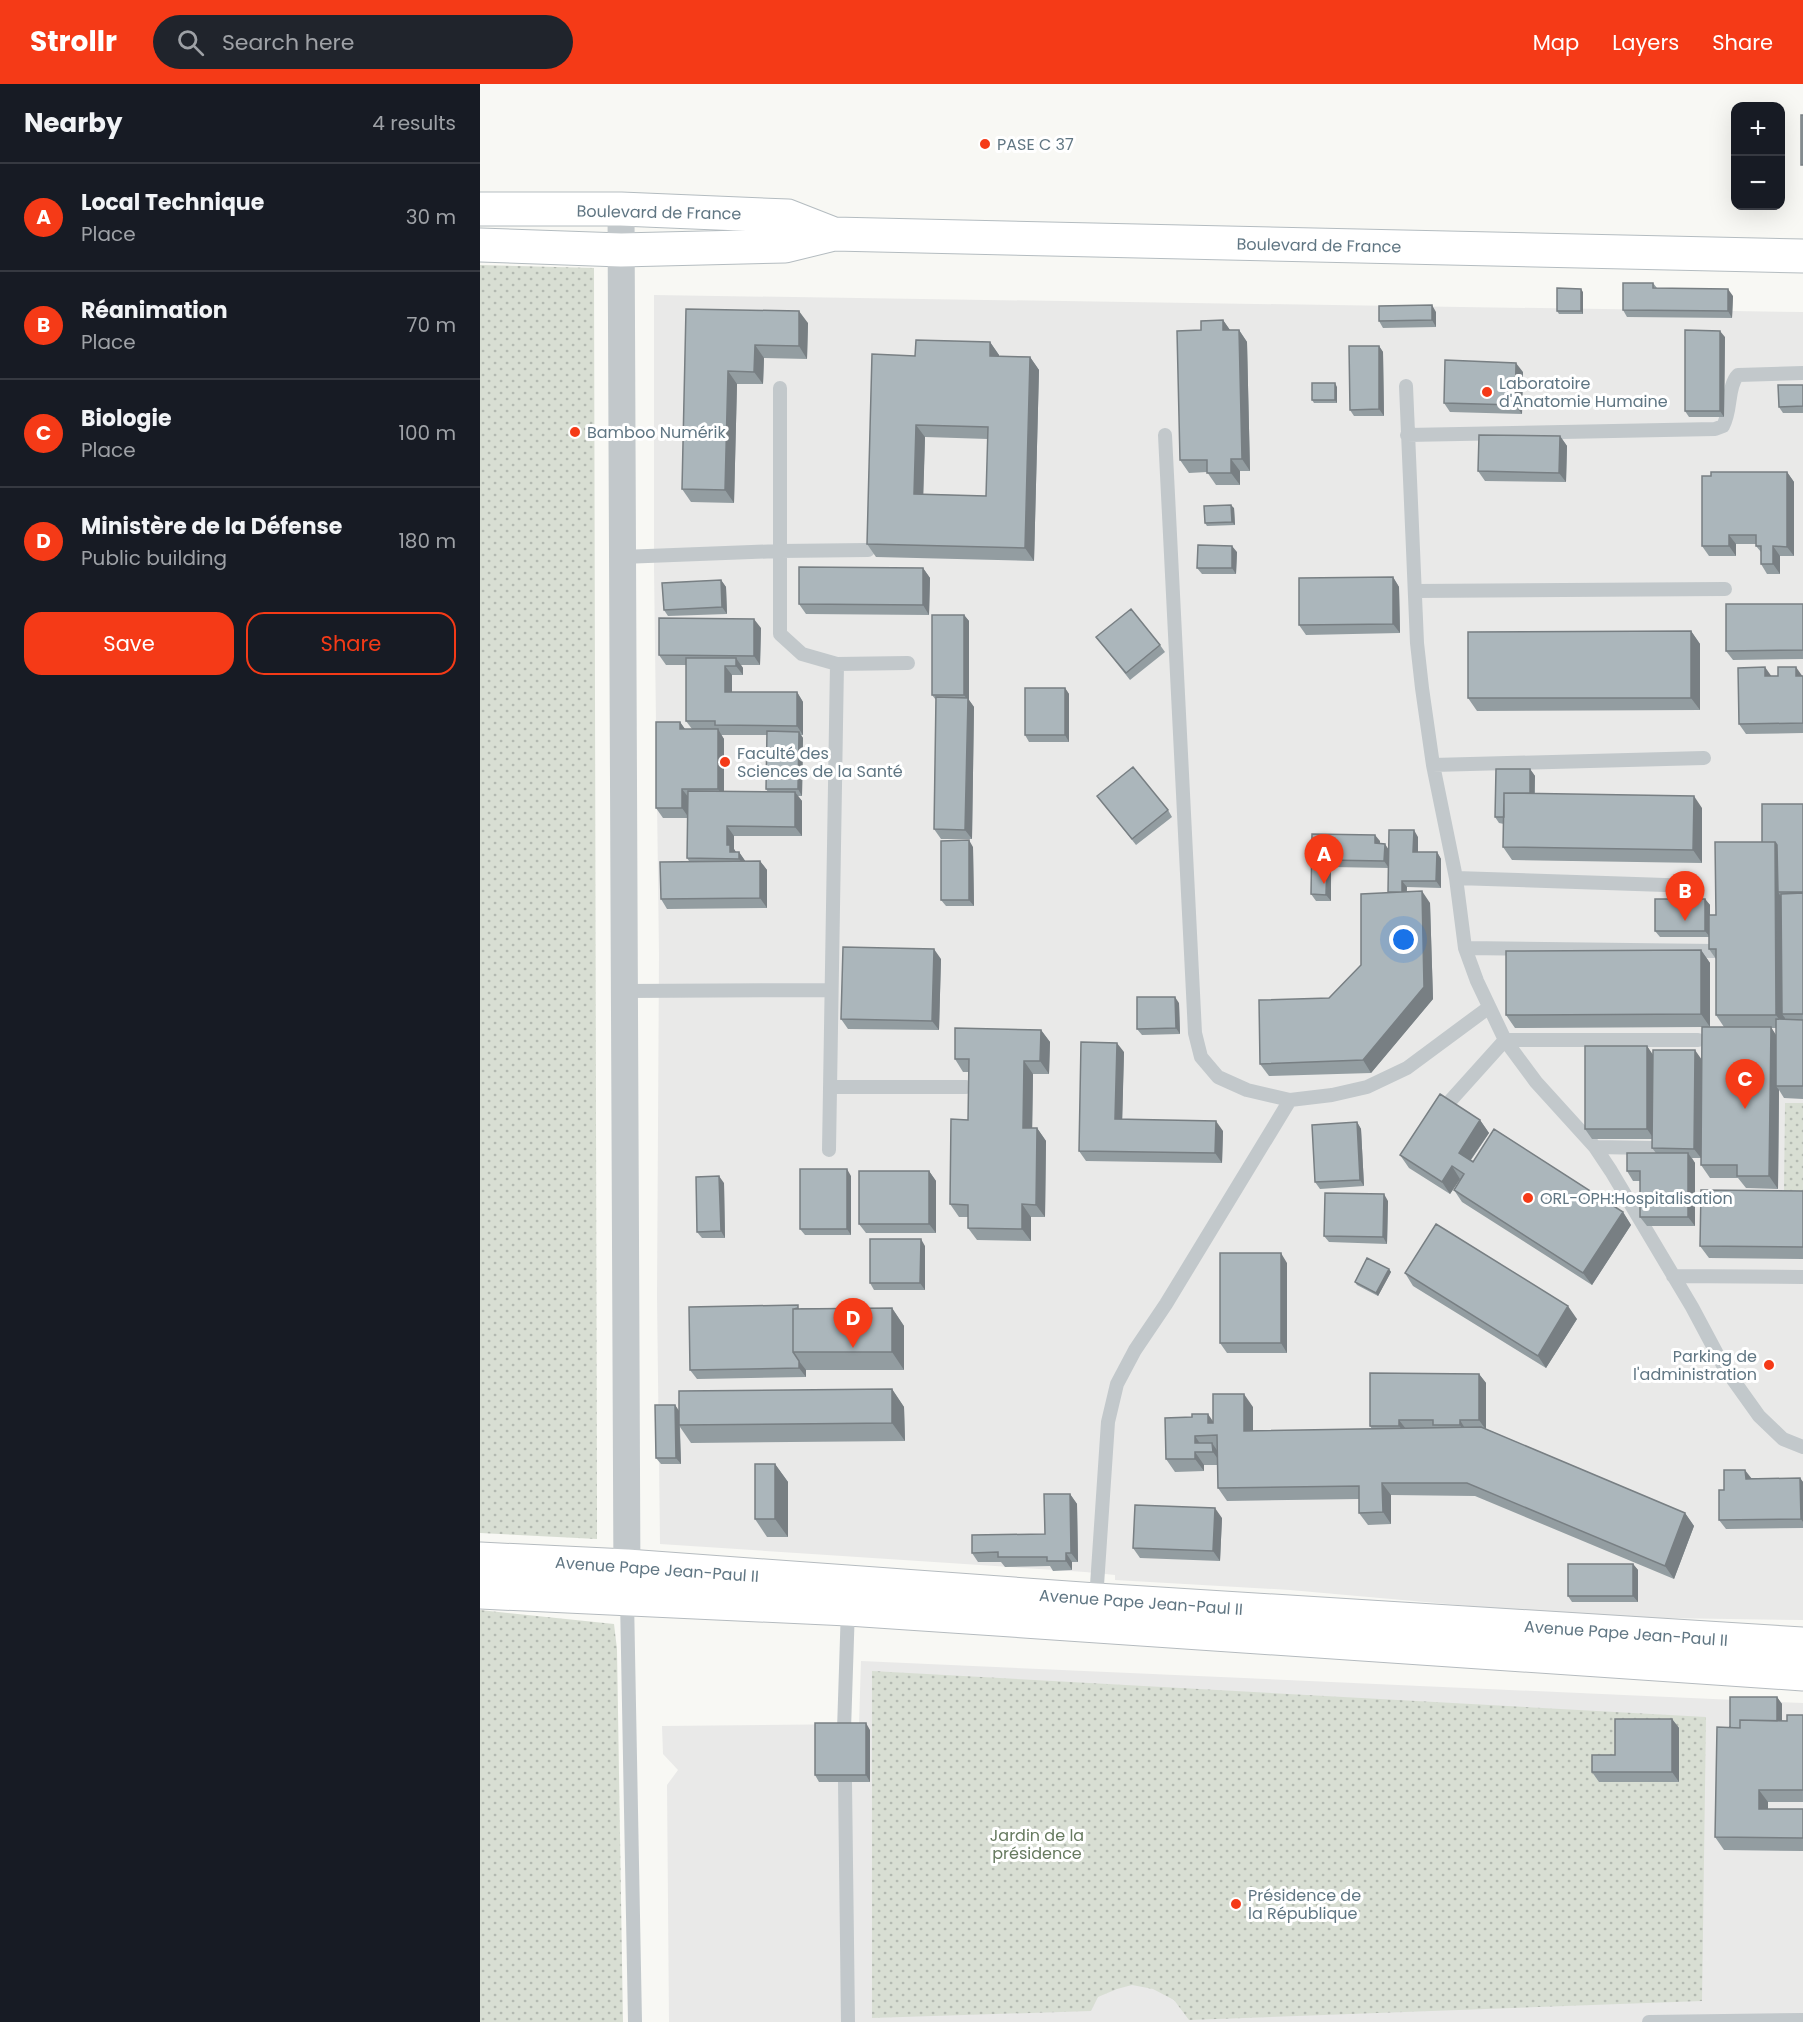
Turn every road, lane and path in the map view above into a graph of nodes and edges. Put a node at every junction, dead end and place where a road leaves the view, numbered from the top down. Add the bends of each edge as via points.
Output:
1 (480, 209) edge
2 (621, 210) junction
3 (834, 234) junction
4 (480, 245) edge
5 (621, 250) junction
6 (1803, 256) edge
7 (1803, 374) edge
8 (1406, 386) dead end
9 (780, 388) dead end
10 (1165, 435) dead end
11 (1407, 435) junction
12 (868, 549) edge
13 (780, 551) junction
14 (622, 557) junction
15 (1725, 589) dead end
16 (1415, 591) junction
17 (908, 663) dead end
18 (837, 664) junction
19 (1704, 758) dead end
20 (1433, 765) junction
21 (1456, 878) junction
22 (1695, 886) dead end
23 (1465, 948) junction
24 (1715, 951) edge
25 (831, 990) junction
26 (624, 991) junction
27 (1488, 1008) junction
28 (1505, 1040) junction
29 (1698, 1040) edge
30 (830, 1087) junction
31 (966, 1087) edge
32 (1290, 1100) junction
33 (1451, 1100) edge
34 (1595, 1147) junction
35 (1652, 1148) edge
36 (829, 1150) dead end
37 (1673, 1276) junction
38 (1803, 1277) edge
39 (1803, 1447) edge
40 (480, 1559) edge
41 (627, 1566) junction
42 (480, 1592) edge
43 (849, 1595) junction
44 (627, 1599) junction
45 (1096, 1600) junction
46 (1803, 1644) edge
47 (1803, 1674) edge
48 (844, 1730) edge
49 (845, 1782) edge
50 (1803, 2020) edge
51 (635, 2022) edge
52 (848, 2022) edge
53 (1649, 2022) edge
54 (1661, 2022) edge

1 - 2 main road, Boulevard de France
2 - 3 main road, Boulevard de France via 788,216
2 - 5 street
3 - 5 main road, Boulevard de France via 785,246
3 - 6 main road, Boulevard de France
4 - 5 main road, Boulevard de France
5 - 14 street
7 - 11 lane via 1738,375 1733,380 1729,416 1723,426 1715,429
8 - 11 lane
9 - 13 lane
10 - 32 lane via 1195,1033 1201,1058 1218,1077 1247,1090
11 - 16 lane
12 - 13 lane
13 - 14 lane
13 - 18 lane via 780,634 802,654
14 - 26 street
15 - 16 lane
16 - 20 lane via 1419,665
17 - 18 lane
18 - 25 lane
19 - 20 lane
20 - 21 lane
21 - 22 lane
21 - 23 lane
23 - 24 lane
23 - 27 lane
25 - 26 lane
25 - 30 lane
26 - 41 street
27 - 28 lane
27 - 32 lane via 1407,1068 1367,1087
28 - 29 lane
28 - 33 lane
28 - 34 lane via 1536,1082
30 - 31 lane
30 - 36 lane
32 - 45 lane via 1117,1384 1108,1422
34 - 35 lane
34 - 37 lane
37 - 38 lane
37 - 39 lane via 1724,1367 1759,1416 1783,1439
40 - 41 main road, Avenue Pape Jean-Paul II
41 - 43 main road, Avenue Pape Jean-Paul II
41 - 44 street
42 - 44 main road, Avenue Pape Jean-Paul II
43 - 44 main road, Avenue Pape Jean-Paul II
43 - 45 main road, Avenue Pape Jean-Paul II
43 - 47 main road, Avenue Pape Jean-Paul II
43 - 48 lane
44 - 51 lane
45 - 46 main road, Avenue Pape Jean-Paul II
49 - 52 lane
50 - 54 lane
53 - 54 lane

